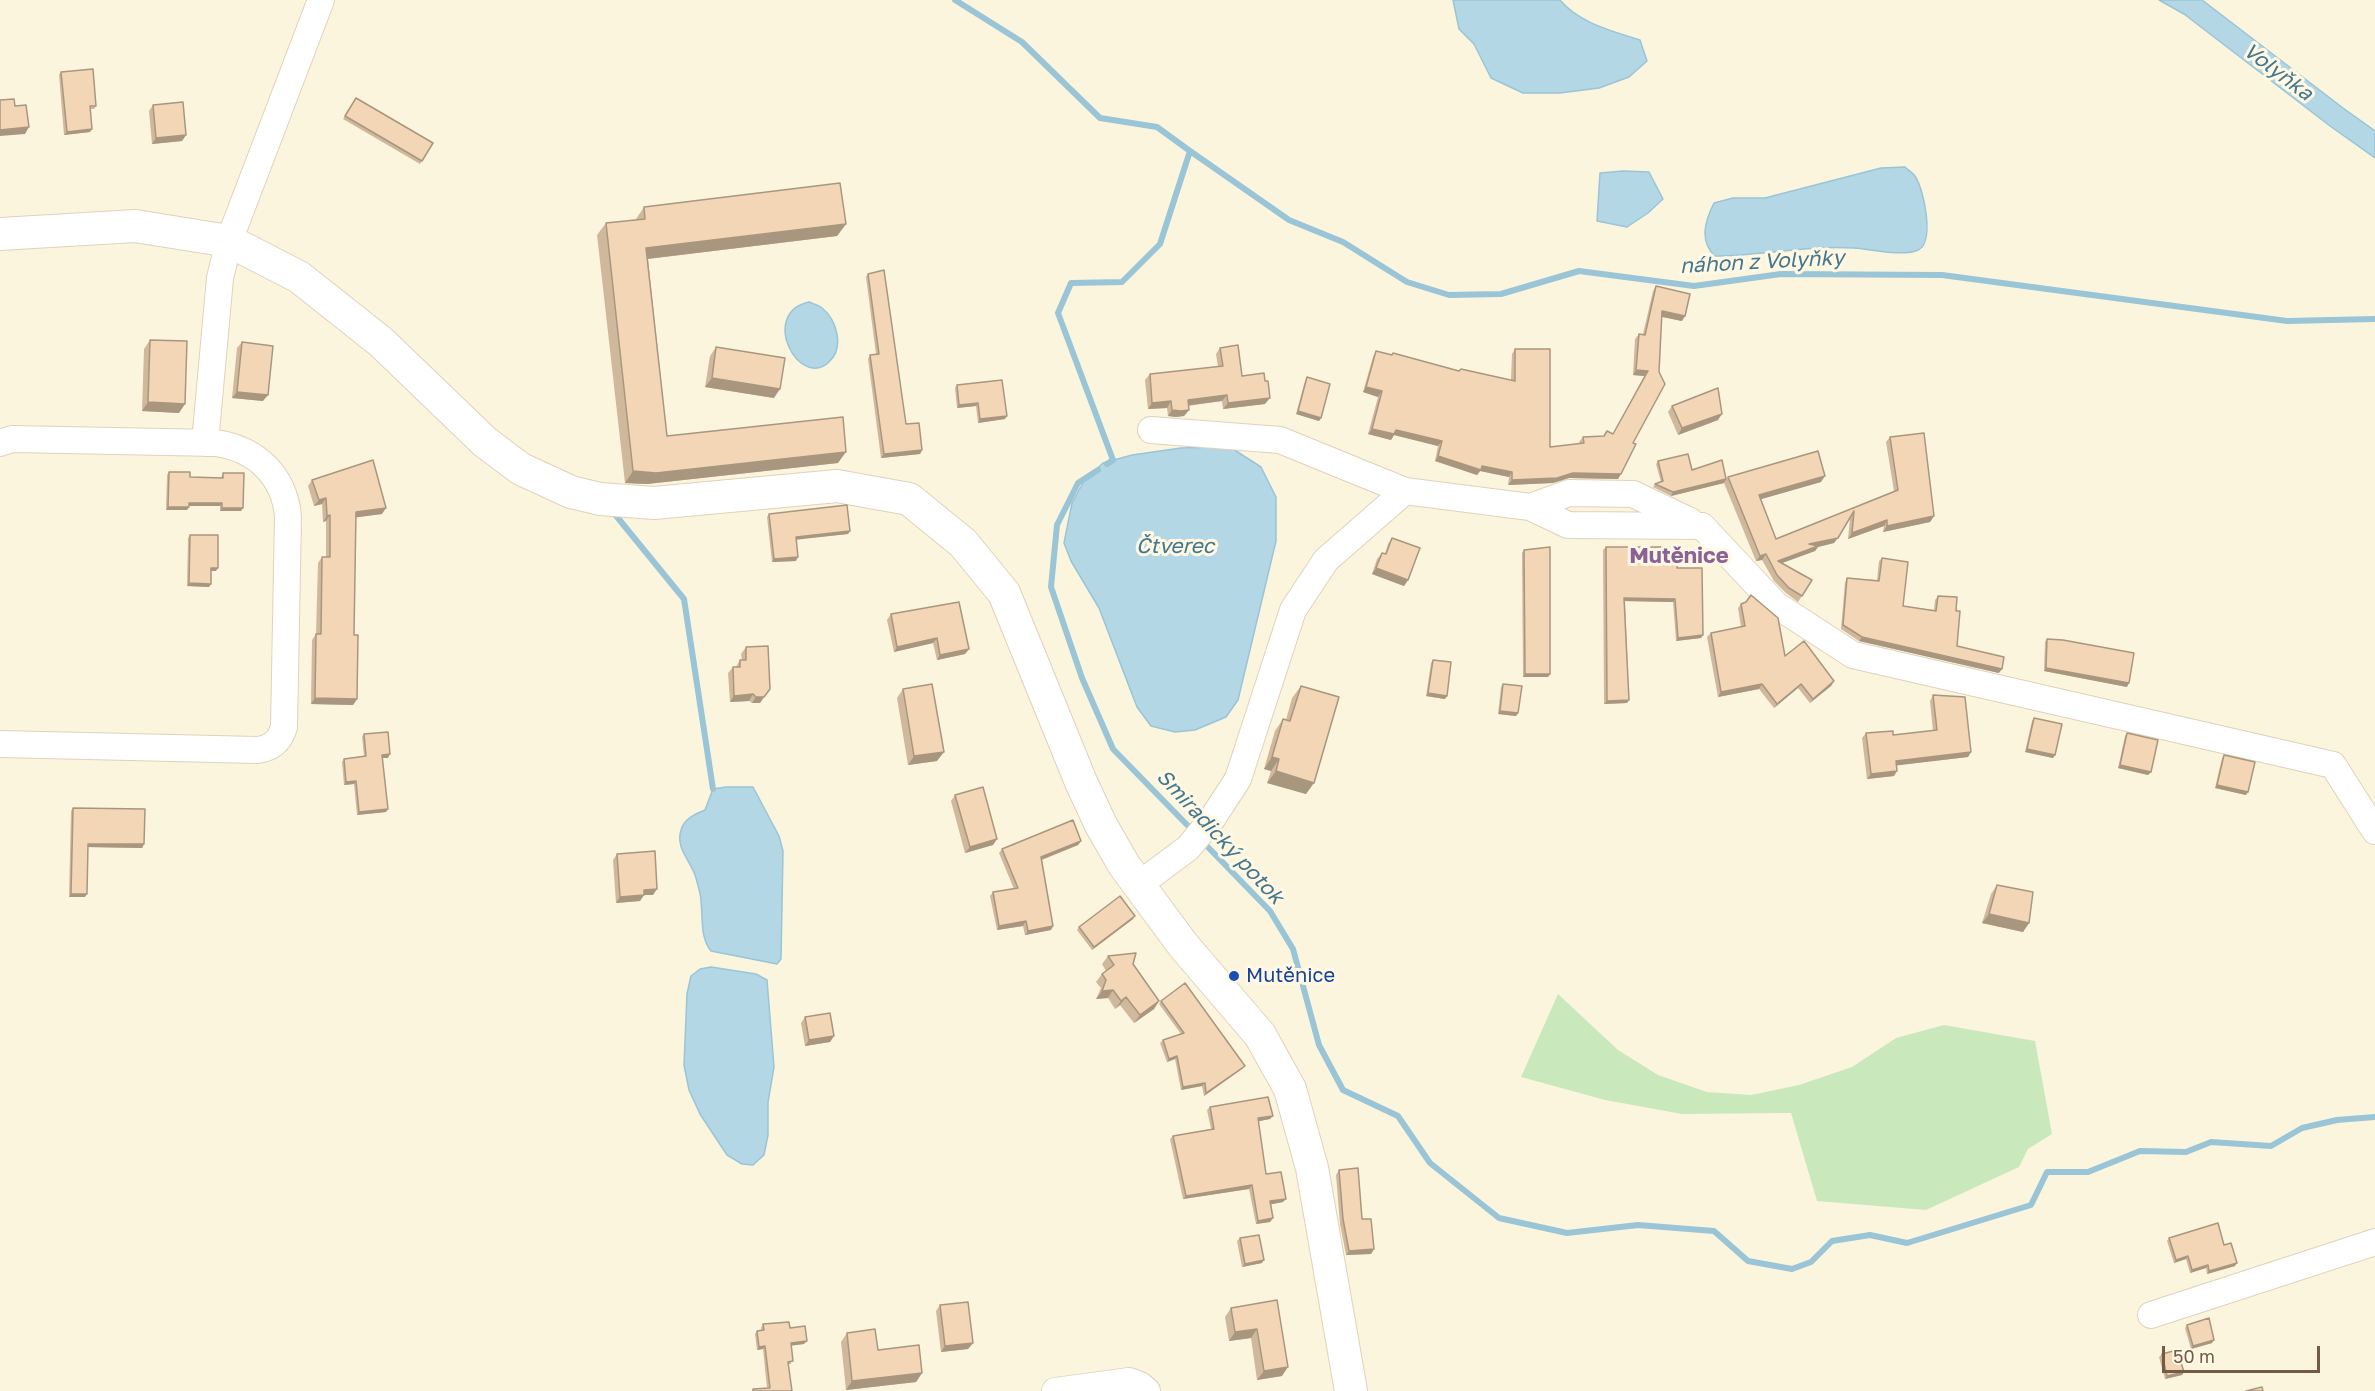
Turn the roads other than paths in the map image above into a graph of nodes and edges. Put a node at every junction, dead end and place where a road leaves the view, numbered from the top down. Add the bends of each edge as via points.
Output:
1 (321, 0) edge
2 (0, 234) edge
3 (229, 241) junction
4 (1151, 430) dead end
5 (0, 442) edge
6 (206, 443) junction
7 (1405, 491) junction
8 (0, 744) edge
9 (2375, 831) edge
10 (1137, 886) junction
11 (2375, 1242) edge
12 (2151, 1315) dead end
13 (1055, 1391) edge
14 (1146, 1391) edge
15 (1351, 1391) edge

1 - 3 street
2 - 3 street via 135,226
3 - 6 street via 220,278
3 - 10 street via 299,277 381,342 485,442 521,469 557,487 600,500 654,503 837,486 909,499 963,543 1004,593 1081,782
4 - 7 street via 1280,440
5 - 6 street via 12,439
6 - 8 street via 231,445 257,458 277,479 287,503 282,735 271,747 258,750
7 - 9 street via 1530,507 1568,525 1702,526 1776,605 1853,655 2333,765
7 - 10 street via 1326,560 1293,610 1238,779 1188,848
10 - 15 street via 1260,1035 1290,1089 1312,1168
11 - 12 street
13 - 14 street via 1128,1381 1140,1384

